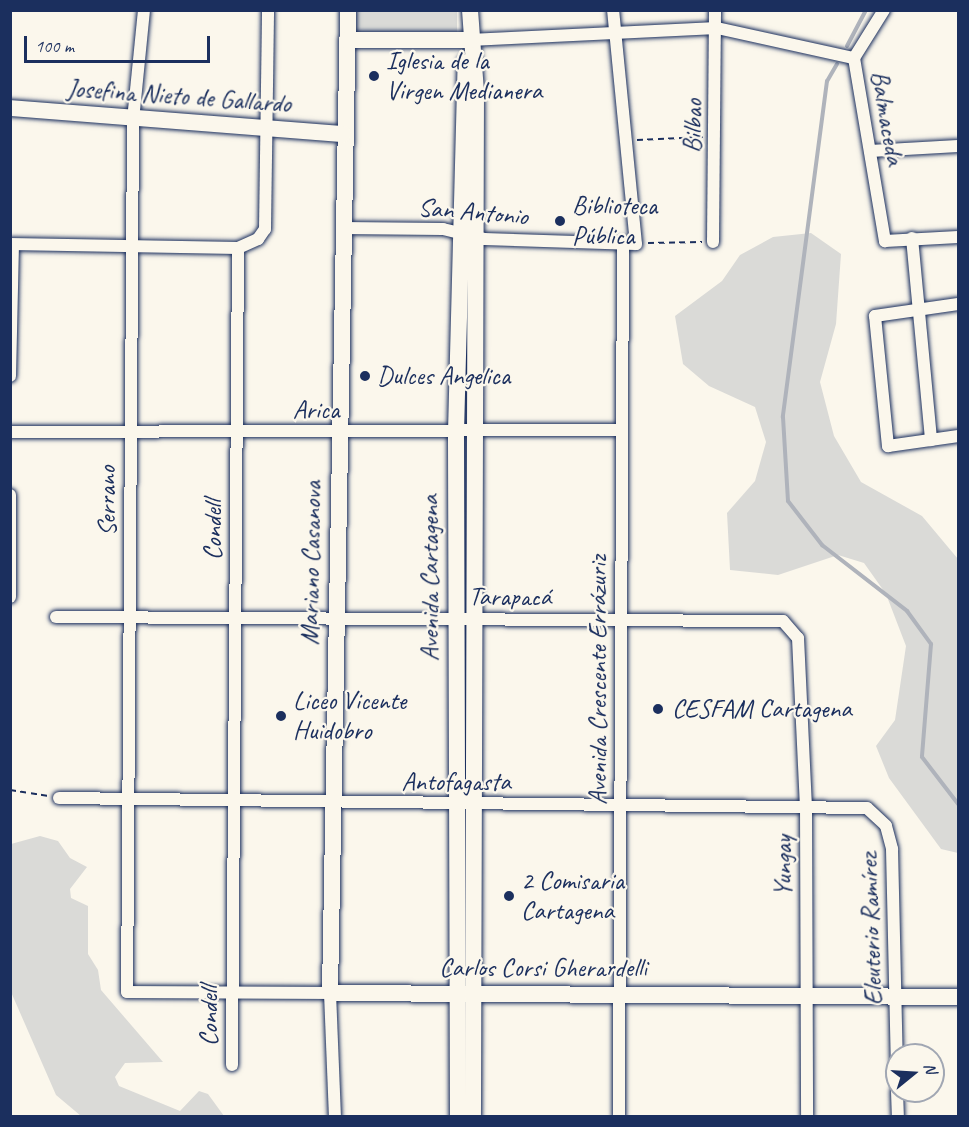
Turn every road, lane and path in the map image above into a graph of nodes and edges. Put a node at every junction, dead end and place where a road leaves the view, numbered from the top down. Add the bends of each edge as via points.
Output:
1 (144, 10) edge
2 (268, 10) edge
3 (348, 10) edge
4 (470, 10) edge
5 (612, 10) edge
6 (714, 10) edge
7 (884, 10) edge
8 (717, 28) junction
9 (615, 30) junction
10 (347, 40) junction
11 (470, 40) junction
12 (854, 58) junction
13 (10, 108) edge
14 (133, 121) junction
15 (267, 128) junction
16 (343, 134) junction
17 (715, 136) junction
18 (629, 141) junction
19 (958, 146) edge
20 (870, 151) junction
21 (342, 228) junction
22 (459, 230) junction
23 (476, 236) junction
24 (958, 237) edge
25 (912, 238) junction
26 (713, 242) joint
27 (623, 243) junction
28 (636, 244) junction
29 (12, 245) edge
30 (132, 247) junction
31 (238, 248) junction
32 (958, 304) edge
33 (920, 309) junction
34 (10, 376) edge
35 (622, 430) junction
36 (476, 431) junction
37 (10, 432) edge
38 (130, 432) junction
39 (236, 432) junction
40 (339, 432) junction
41 (456, 432) junction
42 (958, 436) edge
43 (931, 440) junction
44 (10, 495) edge
45 (10, 597) edge
46 (56, 617) dead end
47 (129, 618) junction
48 (235, 618) junction
49 (336, 619) junction
50 (456, 620) junction
51 (474, 620) junction
52 (621, 620) junction
53 (783, 621) joint
54 (10, 790) edge
55 (59, 798) joint
56 (128, 800) junction
57 (234, 802) junction
58 (333, 803) junction
59 (464, 805) junction
60 (620, 805) junction
61 (806, 805) junction
62 (853, 805) joint
63 (127, 992) joint
64 (232, 993) junction
65 (330, 993) junction
66 (465, 993) junction
67 (619, 993) junction
68 (807, 994) junction
69 (896, 996) junction
70 (958, 997) edge
71 (897, 1043) edge
72 (232, 1065) dead end
73 (806, 1089) junction
74 (335, 1116) edge
75 (458, 1116) edge
76 (473, 1116) edge
77 (619, 1116) edge
78 (800, 1116) edge
79 (807, 1116) edge

1 - 14 street, Serrano
2 - 15 street
3 - 10 main road, Mariano Casanova
4 - 11 main road, Avenida Cartagena
5 - 9 street
6 - 8 street, Bilbao
7 - 12 street, Balmaceda
8 - 9 street
8 - 12 street
8 - 17 street, Bilbao
9 - 11 street
9 - 18 street
10 - 11 main road
10 - 16 main road, Mariano Casanova
11 - 22 main road, Avenida Cartagena via 463,89
11 - 23 main road, Avenida Cartagena
12 - 20 street, Balmaceda
13 - 14 main road, Josefina Nieto de Gallardo
14 - 15 main road, Josefina Nieto de Gallardo
14 - 30 street, Serrano
15 - 16 main road, Josefina Nieto de Gallardo
15 - 31 street via 265,229 258,239
16 - 21 main road, Mariano Casanova
17 - 18 path
17 - 26 street, Bilbao
18 - 28 street
19 - 20 street
20 - 25 street, Balmaceda via 885,241
21 - 22 street, San Antonio
21 - 40 main road, Mariano Casanova
22 - 23 street, San Antonio
22 - 41 main road, Avenida Cartagena
23 - 27 street, San Antonio
23 - 36 main road, Avenida Cartagena
24 - 25 street
25 - 33 street
26 - 28 path
27 - 28 street, San Antonio
27 - 35 street, Avenida Crescente Errázuriz
29 - 30 street
29 - 34 street
30 - 31 street
30 - 38 street, Serrano
31 - 39 street, Condell
32 - 33 street
33 - 43 street
33 - 43 street via 875,316 888,446
35 - 36 street, Arica
35 - 52 street, Avenida Crescente Errázuriz
36 - 41 street, Arica
36 - 51 main road, Avenida Cartagena
37 - 38 street, Arica
38 - 39 street, Arica
38 - 47 street, Serrano
39 - 40 street, Arica
39 - 48 street, Condell
40 - 41 street, Arica
40 - 49 main road, Mariano Casanova
41 - 50 main road, Avenida Cartagena
42 - 43 street
44 - 45 street
46 - 47 street, Tarapacá
47 - 48 street, Tarapacá
47 - 56 street, Serrano
48 - 49 street, Tarapacá
48 - 57 street, Condell
49 - 50 street, Tarapacá
49 - 58 main road, Mariano Casanova
50 - 51 street, Tarapacá
50 - 59 main road, Avenida Cartagena
51 - 52 street, Tarapacá
51 - 59 main road, Avenida Cartagena
52 - 53 street, Tarapacá
52 - 60 street, Avenida Crescente Errázuriz
53 - 61 street, Yungay via 798,638
54 - 55 path
55 - 56 street, Antofagasta
56 - 57 street, Antofagasta
56 - 63 street, Serrano
57 - 58 street, Antofagasta
57 - 64 street, Condell
58 - 59 street, Antofagasta
58 - 65 main road, Mariano Casanova
59 - 60 street, Antofagasta
59 - 66 main road, Avenida Cartagena
60 - 61 street, Antofagasta
60 - 67 street, Avenida Crescente Errázuriz
61 - 62 street, Antofagasta
61 - 68 street, Yungay
62 - 69 street, Eleuterio Ramírez via 878,815 891,841
63 - 64 street, Carlos Corsi Gherardelli
64 - 65 street, Carlos Corsi Gherardelli
64 - 72 street, Condell
65 - 66 main road, Carlos Corsi Gherardelli
65 - 74 street, Mariano Casanova
66 - 67 main road, Carlos Corsi Gherardelli
66 - 75 main road, Avenida Cartagena
66 - 76 main road, Avenida Cartagena
67 - 68 main road, Carlos Corsi Gherardelli
67 - 77 street, Avenida Crescente Errázuriz
68 - 69 main road, Carlos Corsi Gherardelli
68 - 73 street, Yungay
69 - 70 main road, Carlos Corsi Gherardelli
69 - 71 street, Eleuterio Ramírez
73 - 78 street
73 - 79 street, Yungay

